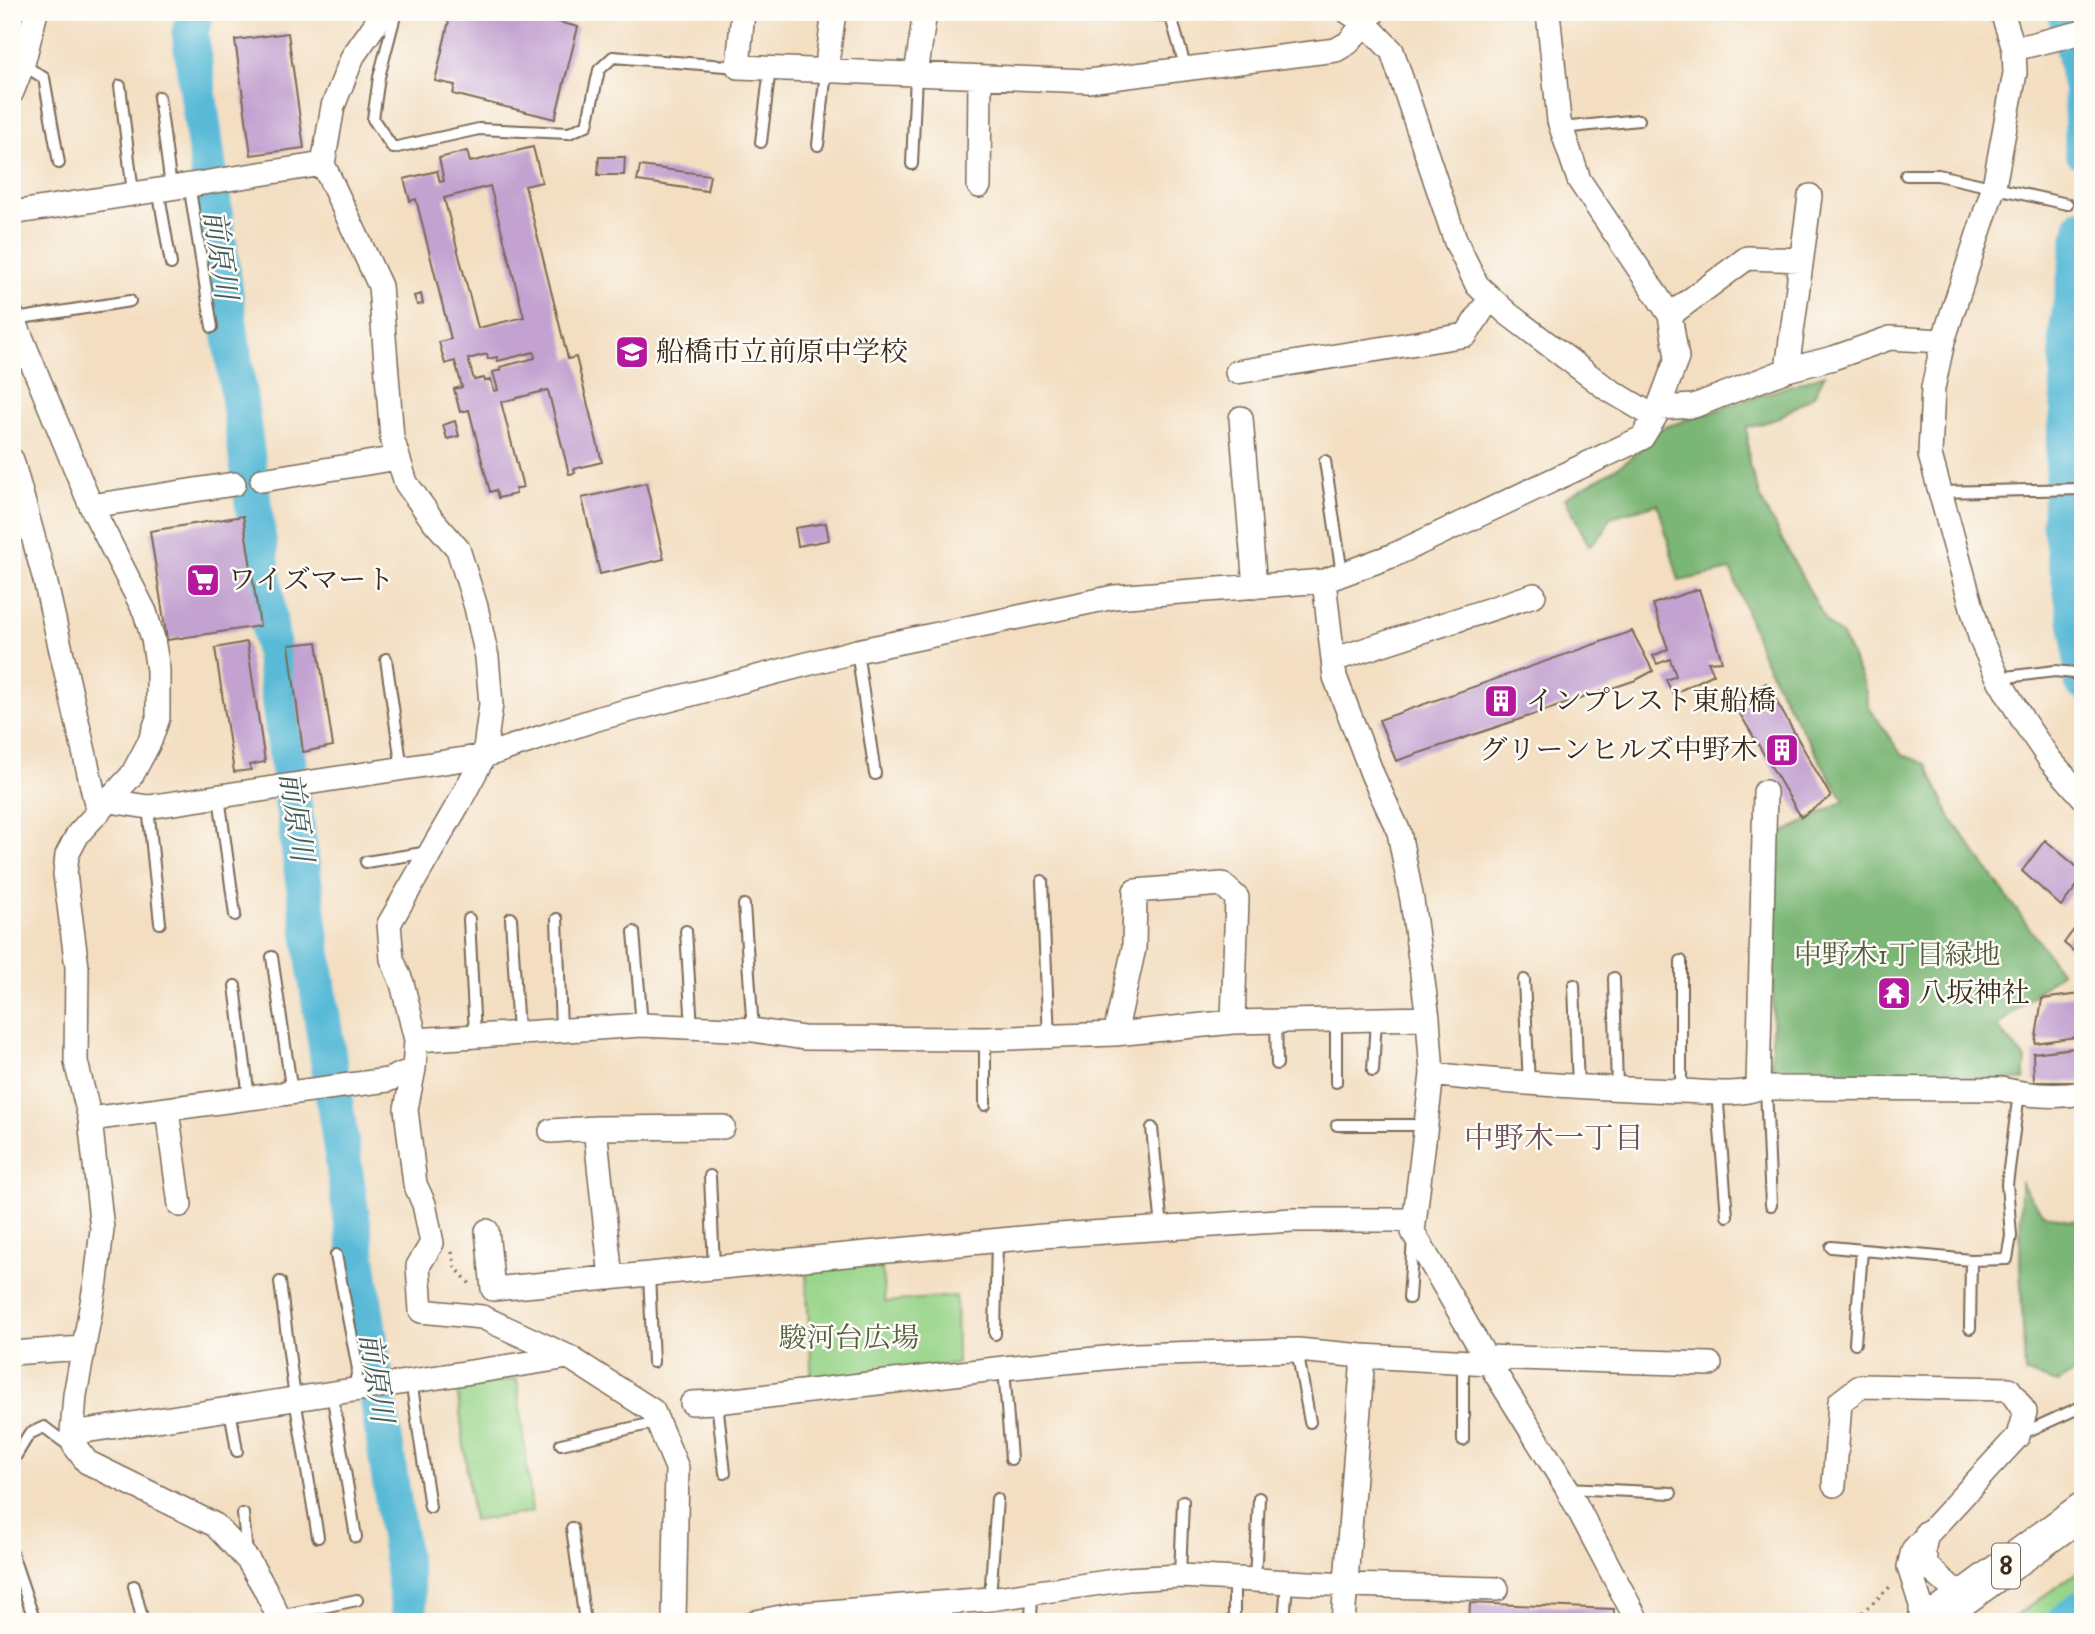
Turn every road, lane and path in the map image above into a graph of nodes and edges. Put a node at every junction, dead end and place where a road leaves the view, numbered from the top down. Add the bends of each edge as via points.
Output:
1 (36, 12) edge
2 (384, 12) edge
3 (396, 12) edge
4 (743, 12) edge
5 (834, 12) edge
6 (925, 12) edge
7 (1140, 12) edge
8 (1548, 12) edge
9 (2002, 12) edge
10 (1363, 16) edge
11 (2083, 32) edge
12 (2014, 49) junction
13 (17, 63) edge
14 (738, 67) junction
15 (770, 68) junction
16 (1186, 69) junction
17 (826, 71) junction
18 (916, 75) junction
19 (981, 77) junction
20 (120, 86) dead end
21 (12, 92) edge
22 (159, 97) dead end
23 (1639, 120) dead end
24 (1562, 128) junction
25 (761, 142) dead end
26 (818, 145) dead end
27 (59, 163) dead end
28 (323, 164) junction
29 (912, 164) dead end
30 (1906, 176) dead end
31 (187, 184) junction
32 (979, 186) dead end
33 (1994, 186) junction
34 (133, 193) junction
35 (1810, 196) dead end
36 (2067, 204) dead end
37 (12, 213) edge
38 (1801, 260) junction
39 (171, 264) dead end
40 (1490, 298) junction
41 (130, 301) dead end
42 (1670, 314) junction
43 (14, 317) edge
44 (212, 327) dead end
45 (1943, 341) junction
46 (1787, 370) junction
47 (1237, 372) dead end
48 (1657, 412) junction
49 (1241, 418) dead end
50 (398, 458) junction
51 (12, 460) edge
52 (1325, 461) dead end
53 (262, 480) dead end
54 (234, 484) dead end
55 (2079, 489) edge
56 (1939, 492) junction
57 (91, 506) junction
58 (1333, 578) junction
59 (1255, 586) junction
60 (1534, 595) dead end
61 (857, 650) junction
62 (386, 659) dead end
63 (1333, 660) junction
64 (2078, 674) edge
65 (1998, 678) junction
66 (484, 756) junction
67 (402, 769) junction
68 (875, 774) dead end
69 (1765, 792) dead end
70 (219, 796) junction
71 (2083, 797) edge
72 (104, 807) junction
73 (148, 807) junction
74 (430, 851) junction
75 (366, 862) dead end
76 (1042, 881) dead end
77 (744, 905) dead end
78 (236, 915) dead end
79 (511, 918) dead end
80 (469, 919) dead end
81 (557, 919) dead end
82 (160, 923) dead end
83 (686, 931) dead end
84 (634, 932) dead end
85 (272, 957) dead end
86 (1681, 961) dead end
87 (1614, 978) dead end
88 (1524, 980) dead end
89 (1574, 985) dead end
90 (235, 986) dead end
91 (1428, 1018) junction
92 (1376, 1019) junction
93 (1336, 1020) junction
94 (1276, 1021) junction
95 (1233, 1022) junction
96 (642, 1025) junction
97 (561, 1028) junction
98 (692, 1028) junction
99 (753, 1030) junction
100 (517, 1032) junction
101 (1115, 1034) junction
102 (475, 1035) junction
103 (1049, 1038) junction
104 (985, 1039) junction
105 (416, 1040) junction
106 (1277, 1064) dead end
107 (414, 1069) junction
108 (1373, 1071) dead end
109 (1432, 1074) junction
110 (1336, 1082) dead end
111 (1529, 1085) junction
112 (1578, 1087) junction
113 (1762, 1088) junction
114 (1617, 1089) junction
115 (1681, 1091) junction
116 (1717, 1092) junction
117 (292, 1093) junction
118 (2019, 1093) junction
119 (2083, 1094) edge
120 (249, 1099) junction
121 (985, 1105) dead end
122 (167, 1110) junction
123 (90, 1119) junction
124 (1337, 1125) dead end
125 (1426, 1125) junction
126 (723, 1127) dead end
127 (594, 1128) junction
128 (1152, 1128) dead end
129 (551, 1131) dead end
130 (710, 1176) dead end
131 (180, 1205) dead end
132 (1771, 1205) dead end
133 (1727, 1216) dead end
134 (1413, 1226) junction
135 (1162, 1228) junction
136 (487, 1231) dead end
137 (450, 1240) dead end
138 (997, 1240) junction
139 (1831, 1247) dead end
140 (1862, 1250) junction
141 (336, 1255) dead end
142 (1971, 1260) junction
143 (714, 1268) junction
144 (649, 1274) junction
145 (611, 1278) junction
146 (280, 1282) dead end
147 (493, 1289) junction
148 (1409, 1298) dead end
149 (1970, 1328) dead end
150 (995, 1334) dead end
151 (1855, 1343) dead end
152 (82, 1349) junction
153 (1297, 1350) junction
154 (12, 1353) edge
155 (1363, 1356) junction
156 (569, 1357) junction
157 (1479, 1361) junction
158 (653, 1362) dead end
159 (1710, 1364) dead end
160 (1004, 1368) junction
161 (411, 1380) junction
162 (369, 1386) junction
163 (332, 1393) junction
164 (295, 1399) junction
165 (717, 1402) junction
166 (692, 1403) dead end
167 (2083, 1406) edge
168 (230, 1409) junction
169 (658, 1422) junction
170 (1310, 1422) dead end
171 (2018, 1436) junction
172 (73, 1439) junction
173 (1463, 1440) dead end
174 (561, 1444) dead end
175 (237, 1451) dead end
176 (1011, 1459) dead end
177 (12, 1462) edge
178 (725, 1473) dead end
179 (1834, 1485) dead end
180 (1567, 1488) junction
181 (1671, 1493) dead end
182 (1259, 1498) dead end
183 (997, 1499) dead end
184 (1183, 1501) dead end
185 (430, 1507) dead end
186 (2083, 1510) edge
187 (243, 1514) dead end
188 (572, 1528) dead end
189 (1927, 1532) junction
190 (318, 1537) dead end
191 (356, 1537) dead end
192 (12, 1554) edge
193 (248, 1560) junction
194 (1909, 1567) junction
195 (1180, 1576) junction
196 (1245, 1579) junction
197 (1287, 1582) junction
198 (134, 1586) dead end
199 (1347, 1586) junction
200 (1497, 1588) dead end
201 (1973, 1591) junction
202 (1032, 1593) junction
203 (990, 1599) junction
204 (357, 1600) dead end
205 (790, 1618) edge
206 (280, 1619) edge
207 (35, 1622) edge
208 (144, 1622) edge
209 (585, 1622) edge
210 (674, 1622) edge
211 (756, 1622) edge
212 (1031, 1622) edge
213 (1234, 1622) edge
214 (1284, 1622) edge
215 (1343, 1622) edge
216 (1638, 1622) edge
217 (1853, 1622) edge
218 (1921, 1622) edge
219 (1930, 1622) edge

1 - 13 street
2 - 28 street via 353,56 333,106
3 - 14 lane via 373,119 393,148 479,130 569,133 587,125 599,70 613,57
4 - 14 street
5 - 17 street
6 - 18 street
7 - 16 lane via 1171,18
8 - 24 street
9 - 12 street
10 - 16 street via 1348,43 1336,50
10 - 40 street via 1392,51 1457,242 1477,285
11 - 12 street
12 - 33 street via 2014,84
13 - 21 street
13 - 27 lane via 44,78
14 - 15 street
15 - 17 street
15 - 25 lane
16 - 19 street via 1088,81
17 - 18 street
17 - 26 lane
18 - 19 street
18 - 29 lane
19 - 32 street
20 - 34 lane
22 - 31 lane
23 - 24 lane
24 - 42 street via 1579,180
28 - 31 street
28 - 50 street via 380,286 392,438
30 - 33 lane via 1937,174
31 - 34 street
31 - 39 lane
31 - 44 lane
33 - 36 lane
33 - 45 street
34 - 37 street
35 - 38 street
38 - 42 street via 1747,258
38 - 46 street
40 - 47 street via 1466,335
40 - 48 street via 1606,388
41 - 43 lane
42 - 48 street via 1677,358
43 - 57 street
45 - 46 street via 1890,338
45 - 56 street via 1933,388 1930,455
46 - 48 street via 1694,406
48 - 58 street via 1642,439 1394,555
49 - 59 street
50 - 53 street
50 - 66 street via 406,483 458,549 476,607 491,704
51 - 72 street
52 - 58 lane
54 - 57 street
55 - 56 lane
56 - 65 street via 1981,640
57 - 72 street via 145,612 158,670 158,718 150,741 132,775
58 - 59 street
58 - 63 street
59 - 61 street via 1114,597
60 - 63 street
61 - 66 street via 600,718
61 - 68 lane
62 - 67 lane
63 - 91 street via 1335,677 1399,832
64 - 65 lane via 2055,671
65 - 71 street via 2050,760
66 - 67 street
66 - 74 street
67 - 70 street
69 - 113 street
70 - 73 street
70 - 78 lane
72 - 73 street
72 - 123 street via 78,834 67,855 65,874 77,967 76,1062
73 - 82 lane
74 - 75 lane
74 - 105 street via 389,924 392,960
76 - 103 lane
77 - 99 lane
79 - 100 lane
80 - 102 lane
81 - 97 lane
83 - 98 lane
84 - 96 lane
85 - 117 lane
86 - 115 lane
87 - 114 lane
88 - 111 lane
89 - 112 lane
90 - 120 lane
91 - 92 street
91 - 109 street
92 - 93 street
92 - 108 lane
93 - 94 street
93 - 110 lane
94 - 95 street
94 - 106 lane
95 - 101 street
95 - 101 street via 1237,898 1222,884 1135,891 1134,948
96 - 97 street
96 - 98 street
97 - 100 street
98 - 99 street
99 - 104 street via 804,1038
100 - 102 street
101 - 103 street
102 - 105 street
103 - 104 street
104 - 121 lane
105 - 107 street
107 - 117 street via 388,1080
107 - 156 street via 406,1109 415,1184 432,1243 418,1266 421,1311 482,1317
109 - 111 street
109 - 125 street
111 - 112 street
112 - 114 street
113 - 116 street
113 - 118 street via 2001,1089
113 - 132 lane
114 - 115 street
115 - 116 street
116 - 133 lane
117 - 120 street
118 - 119 street
118 - 142 lane via 2007,1184 2011,1236 2007,1259
120 - 122 street
122 - 123 street
122 - 131 street
123 - 152 street via 102,1229
124 - 125 lane
125 - 134 street
126 - 127 street
127 - 129 street
127 - 145 street
128 - 135 lane
130 - 143 lane
134 - 135 street via 1293,1220
134 - 148 lane
134 - 157 street
135 - 138 street
136 - 147 street
137 - 147 path via 455,1267 467,1282
138 - 143 street
138 - 150 lane
139 - 140 lane
140 - 142 lane
140 - 151 lane
141 - 162 lane via 358,1369
142 - 149 lane
143 - 144 street
144 - 145 street
144 - 158 lane
145 - 147 street
146 - 164 lane
152 - 154 street
152 - 172 street
153 - 155 street
153 - 160 street via 1135,1355
153 - 170 lane
155 - 157 street
155 - 199 street
156 - 161 street
156 - 169 street via 653,1411
157 - 159 street
157 - 173 lane
157 - 180 street
160 - 165 street
160 - 176 lane
161 - 162 street
161 - 185 lane
162 - 163 street
163 - 164 street
163 - 191 lane
164 - 168 street
164 - 190 lane
165 - 166 street
165 - 178 lane
167 - 171 lane
168 - 172 street
168 - 175 lane
169 - 174 lane
169 - 210 street via 677,1468
171 - 179 street via 2025,1412 2009,1389 1861,1386 1840,1402
171 - 189 street
172 - 177 lane via 64,1442 44,1427 29,1434
172 - 193 street via 87,1462 215,1525
180 - 181 lane
180 - 216 street
182 - 196 lane
183 - 203 lane
184 - 195 lane
186 - 201 main road, 8
187 - 193 lane
188 - 209 lane
189 - 194 street via 1913,1550
189 - 201 street via 1923,1552 1928,1567 1952,1589
192 - 207 lane
193 - 206 street
194 - 217 path
194 - 218 street via 1921,1605
195 - 196 street
195 - 202 street
196 - 197 street
196 - 213 lane
197 - 199 street
197 - 214 lane
198 - 208 lane
199 - 200 street
199 - 215 street
201 - 219 main road, 8
202 - 203 street
202 - 212 lane
203 - 205 street
204 - 206 lane
205 - 211 street

